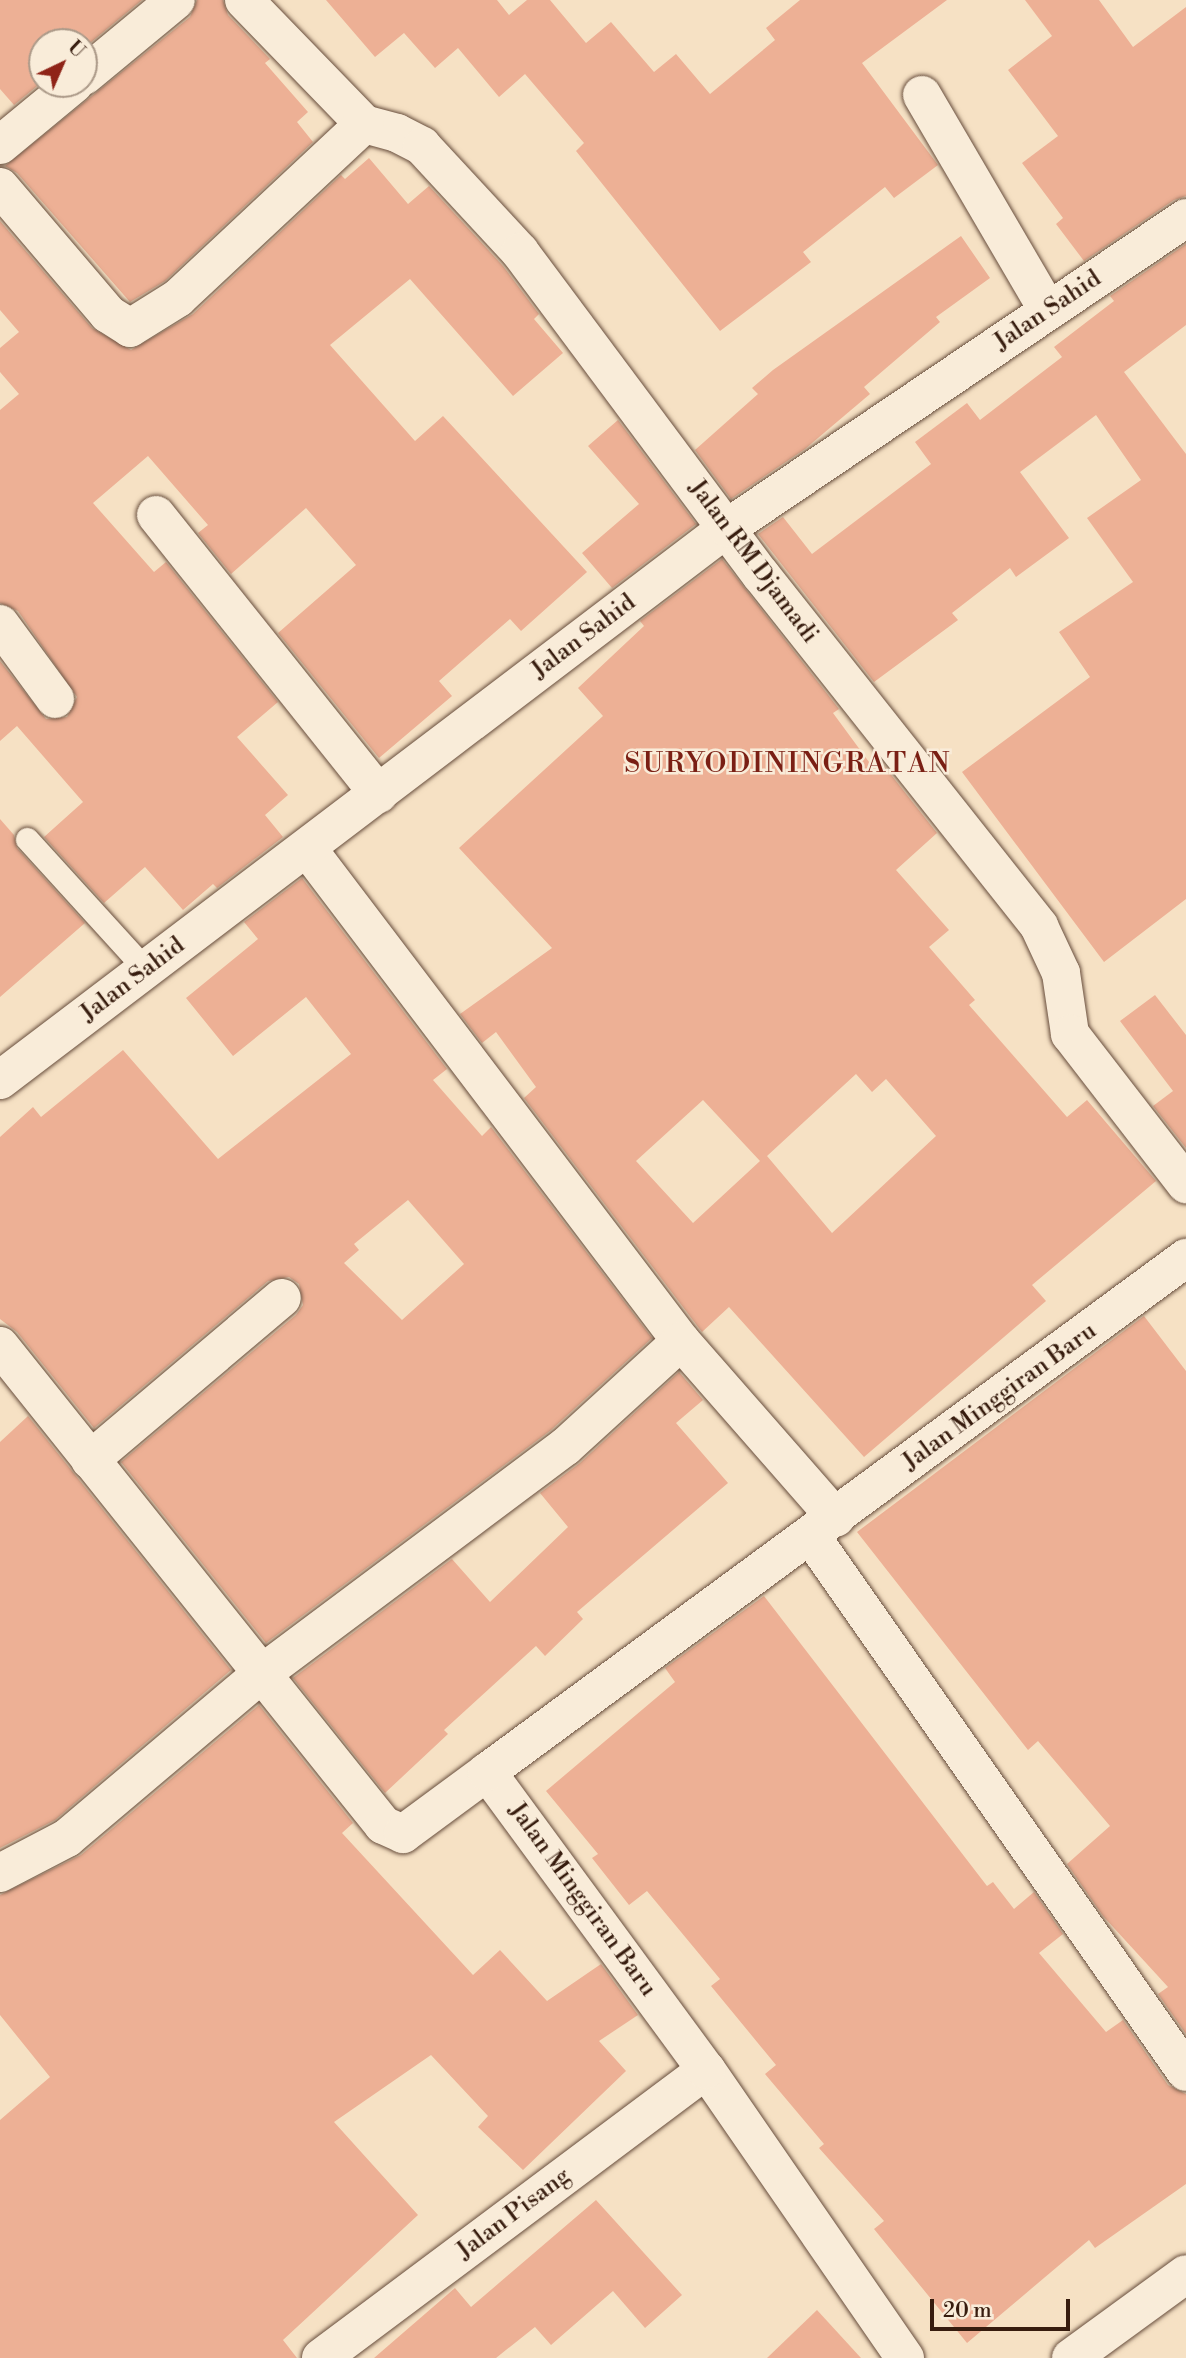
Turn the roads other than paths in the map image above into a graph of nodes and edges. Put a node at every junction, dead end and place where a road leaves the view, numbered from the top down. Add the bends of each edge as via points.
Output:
1 (176, 0) edge
2 (255, 3) edge
3 (98, 64) edge
4 (922, 95) dead end
5 (57, 98) edge
6 (364, 124) junction
7 (0, 145) edge
8 (0, 188) edge
9 (1186, 218) edge
10 (1048, 311) junction
11 (156, 515) dead end
12 (727, 527) junction
13 (0, 624) edge
14 (55, 699) dead end
15 (379, 794) junction
16 (27, 839) dead end
17 (307, 848) junction
18 (146, 970) junction
19 (0, 1080) edge
20 (1186, 1184) edge
21 (1183, 1267) edge
22 (282, 1297) dead end
23 (681, 1341) junction
24 (0, 1346) edge
25 (90, 1460) junction
26 (824, 1527) junction
27 (260, 1675) junction
28 (487, 1772) junction
29 (0, 1873) edge
30 (706, 2070) junction
31 (1186, 2072) edge
32 (1186, 2274) edge
33 (321, 2358) edge
34 (905, 2358) edge
35 (1071, 2358) edge

1 - 3 street
2 - 6 street
4 - 10 street
5 - 7 street
6 - 8 street via 178,298 130,328 108,314
6 - 12 street, Jalan RM Djamadi via 422,146 520,252
9 - 10 street, Jalan Sahid
10 - 12 street, Jalan Sahid
11 - 15 street
12 - 15 street, Jalan Sahid
12 - 20 street, Jalan RM Djamadi via 1039,926 1060,973 1070,1034
13 - 14 street
15 - 17 street, Jalan Sahid
16 - 18 lane
17 - 18 street, Jalan Sahid
17 - 23 street
18 - 19 street, Jalan Sahid
21 - 26 street, Jalan Minggiran Baru
22 - 25 street
23 - 26 street
23 - 27 street via 565,1447
24 - 25 street
25 - 27 street
26 - 28 street, Jalan Minggiran Baru
26 - 31 street
27 - 28 street via 368,1811 403,1833
27 - 29 street via 67,1838
28 - 30 street, Jalan Minggiran Baru
30 - 33 street, Jalan Pisang
30 - 34 street, Jalan Minggiran Baru
32 - 35 street

